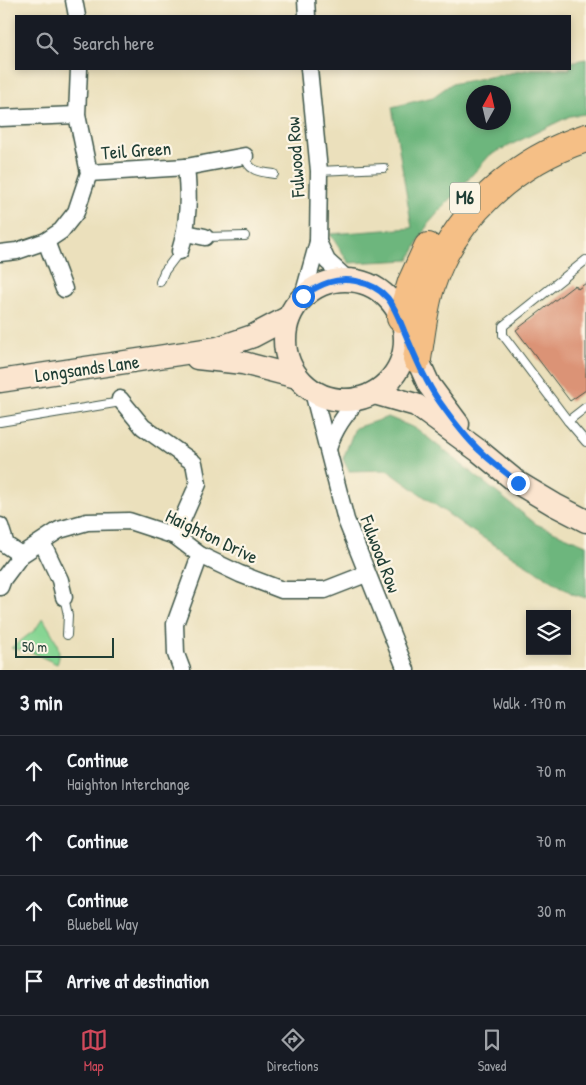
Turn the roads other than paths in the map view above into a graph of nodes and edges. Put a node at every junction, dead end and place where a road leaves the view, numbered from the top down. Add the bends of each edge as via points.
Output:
1 (74, 0) edge
2 (306, 0) edge
3 (78, 15) edge
4 (307, 15) edge
5 (79, 70) edge
6 (309, 70) edge
7 (77, 115) junction
8 (0, 118) edge
9 (586, 133) edge
10 (586, 138) edge
11 (245, 156) joint
12 (186, 167) junction
13 (384, 168) dead end
14 (319, 171) junction
15 (89, 173) junction
16 (274, 174) dead end
17 (186, 233) junction
18 (245, 236) dead end
19 (205, 237) joint
20 (46, 241) junction
21 (318, 242) junction
22 (180, 251) joint
23 (0, 253) edge
24 (586, 260) edge
25 (348, 280) junction
26 (160, 282) dead end
27 (64, 289) dead end
28 (303, 296) junction
29 (288, 317) junction
30 (403, 325) junction
31 (173, 356) junction
32 (417, 359) junction
33 (0, 381) edge
34 (305, 385) junction
35 (366, 396) junction
36 (121, 400) joint
37 (586, 407) edge
38 (568, 421) junction
39 (0, 422) edge
40 (586, 442) edge
41 (328, 449) junction
42 (479, 451) junction
43 (586, 521) edge
44 (0, 526) edge
45 (175, 536) junction
46 (42, 542) junction
47 (21, 555) junction
48 (200, 555) junction
49 (366, 574) junction
50 (0, 587) edge
51 (64, 597) joint
52 (67, 634) dead end
53 (182, 670) edge
54 (406, 670) edge

1 - 3 street
2 - 4 street
5 - 7 street, Teil Green
6 - 14 street, Fulwood Row
7 - 8 street
7 - 15 street, Teil Green
9 - 30 highway, M6 via 540,148 494,172 449,212 423,255 412,282
10 - 32 highway via 544,156 513,175 468,218 450,244 430,288
11 - 12 street, Teil Green
11 - 16 lane via 251,168
12 - 15 street, Teil Green
12 - 17 street, Teil Green via 190,199
13 - 14 lane
14 - 21 street, Fulwood Row
15 - 20 street, Teil Green via 76,212 61,231
17 - 19 street
17 - 22 street, Teil Green
18 - 19 lane
20 - 23 street, Teil Green
20 - 27 street
21 - 25 street, Fulwood Row via 327,261
21 - 28 street, Fulwood Row
22 - 26 lane
24 - 38 lane via 503,326 503,335
25 - 28 main road via 332,281
25 - 30 main road via 365,283 380,291 393,303
28 - 29 main road
29 - 31 main road via 233,343
29 - 34 main road via 285,349 289,364
30 - 32 main road
30 - 35 main road via 404,350 399,367 391,378
31 - 33 main road, Longsands Lane
31 - 34 main road via 243,363
32 - 42 main road via 440,402
34 - 35 main road via 335,399
34 - 41 street, Fulwood Row via 321,415
35 - 41 street via 340,421
35 - 42 main road via 416,405
36 - 39 lane
36 - 45 street via 143,428 194,463 198,484
37 - 38 lane
38 - 40 lane
41 - 49 street, Fulwood Row via 346,520
42 - 43 main road via 518,483
44 - 47 street via 6,545
45 - 46 street, Haighton Drive via 129,521 87,522 59,530
45 - 48 street, Haighton Drive
46 - 47 street, Haighton Drive
46 - 51 street via 60,580
47 - 50 street, Haighton Drive
48 - 49 street, Haighton Drive via 282,590 325,590
48 - 53 street via 175,624 176,654
49 - 54 street, Fulwood Row
51 - 52 lane via 68,615

